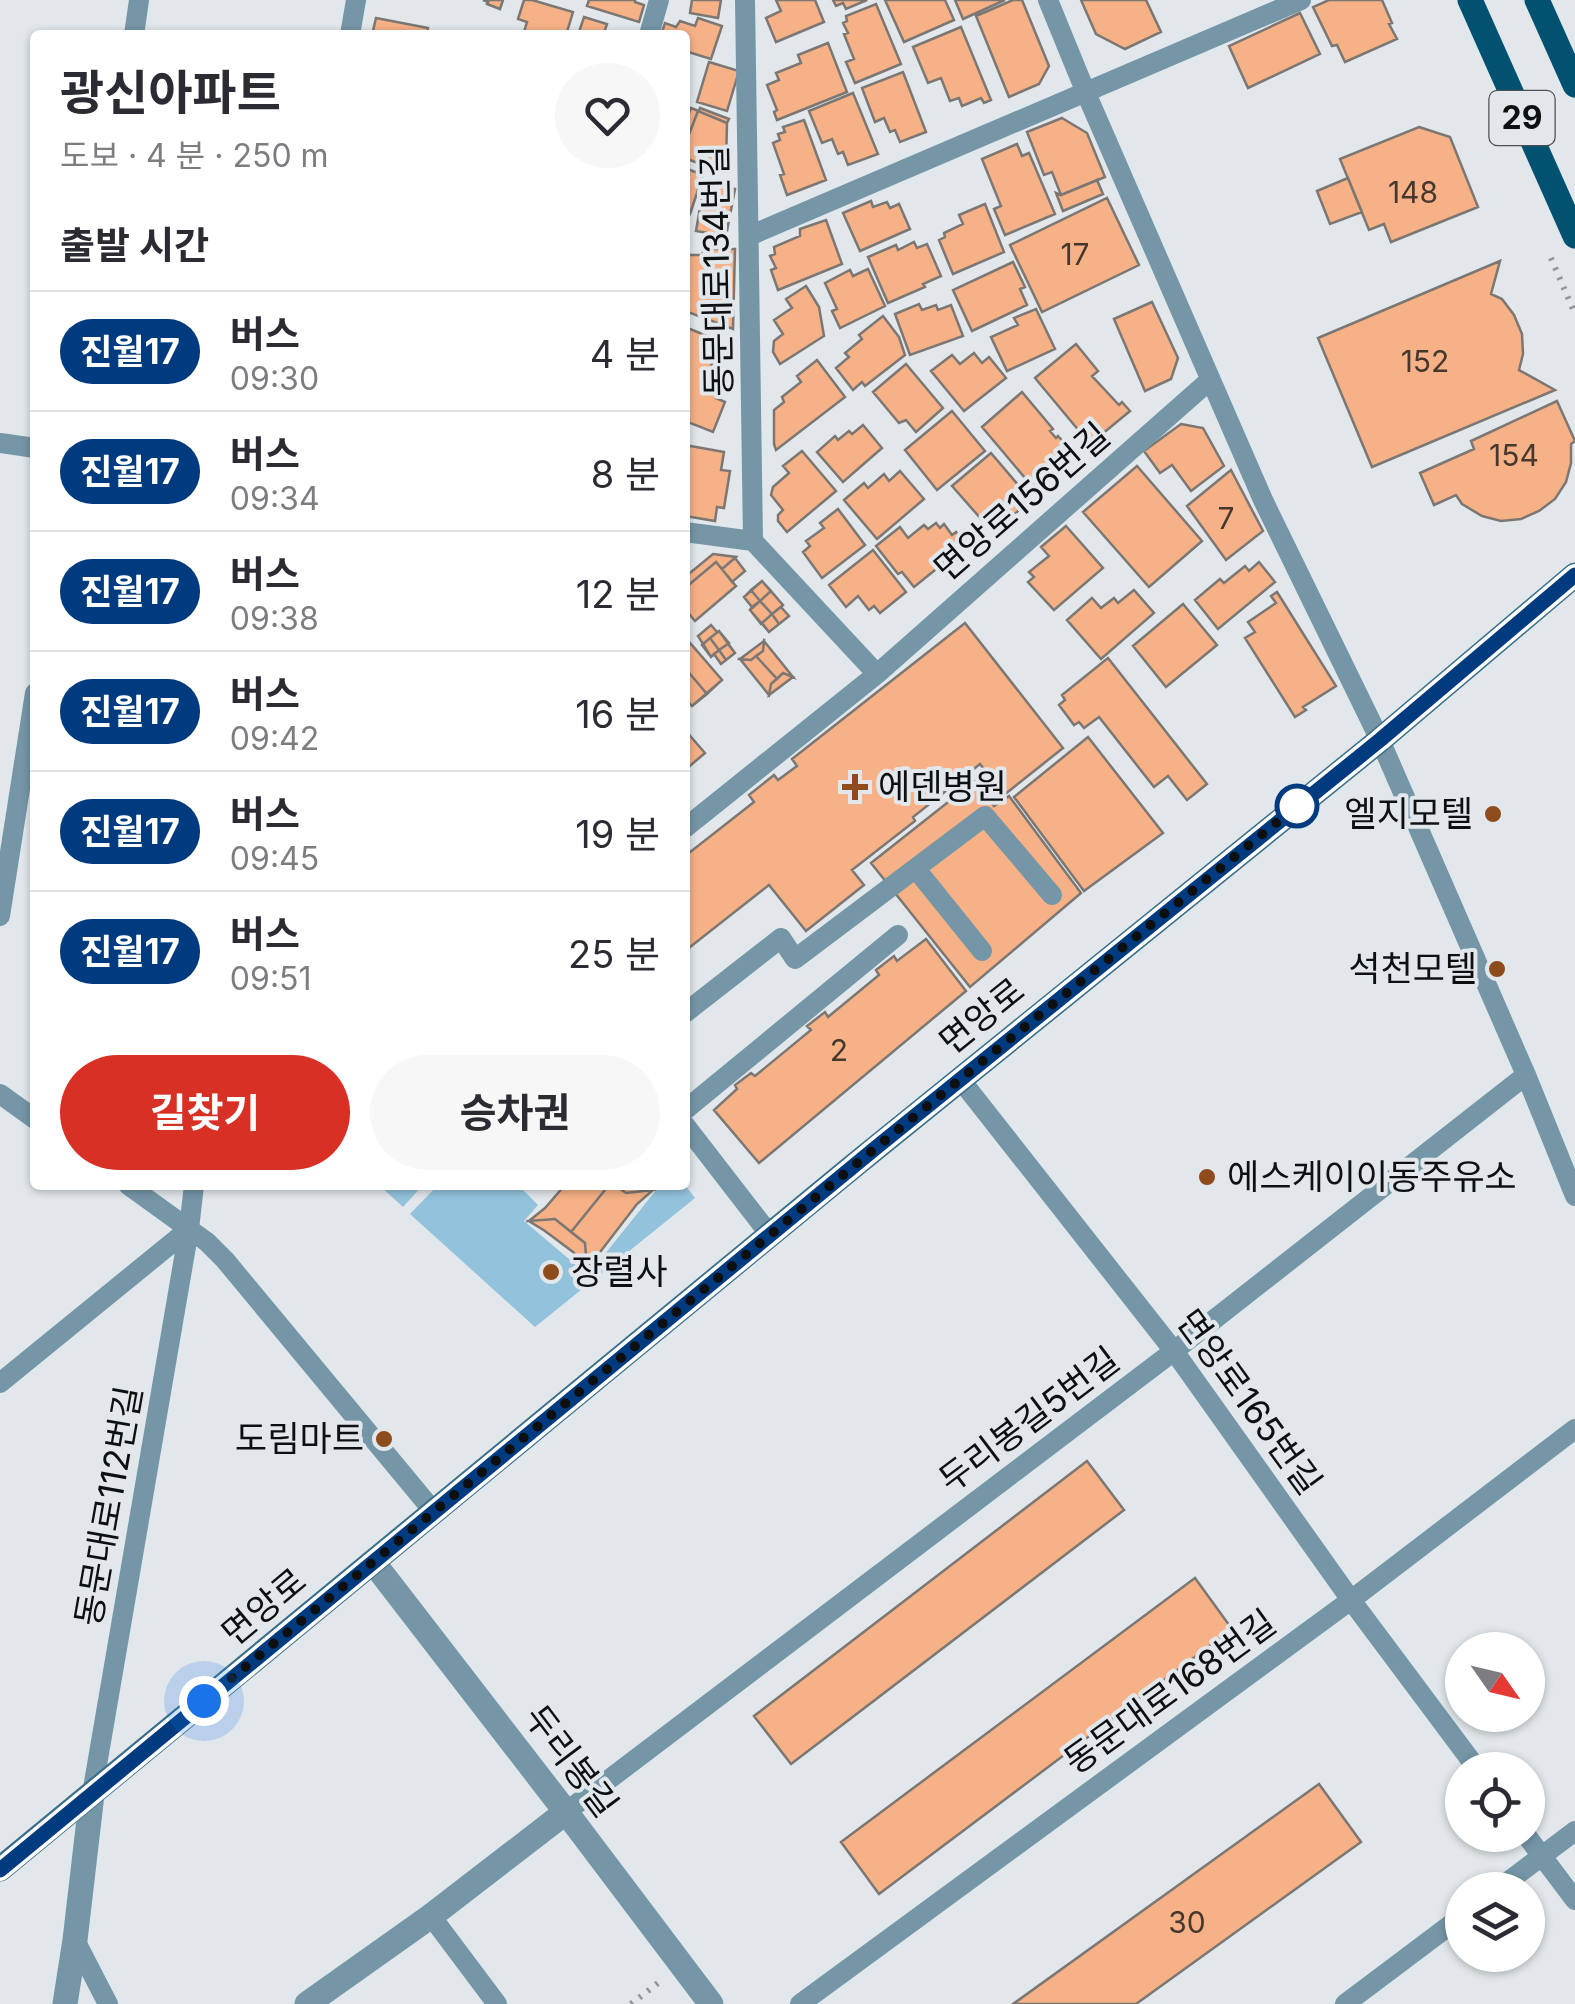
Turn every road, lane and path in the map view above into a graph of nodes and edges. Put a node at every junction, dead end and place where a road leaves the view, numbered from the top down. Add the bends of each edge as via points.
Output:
1 (139, 0) edge
2 (356, 0) edge
3 (660, 0) edge
4 (746, 0) edge
5 (1048, 0) edge
6 (1301, 0) edge
7 (1470, 0) edge
8 (1538, 0) edge
9 (135, 30) edge
10 (351, 30) edge
11 (651, 30) edge
12 (1575, 85) edge
13 (1086, 93) junction
14 (749, 236) junction
15 (1575, 236) edge
16 (1210, 380) junction
17 (0, 443) edge
18 (30, 447) edge
19 (690, 533) edge
20 (754, 541) junction
21 (1575, 575) edge
22 (876, 674) junction
23 (30, 725) edge
24 (1380, 740) junction
25 (690, 824) edge
26 (916, 869) junction
27 (1052, 895) dead end
28 (0, 916) edge
29 (898, 935) dead end
30 (982, 951) dead end
31 (690, 1009) edge
32 (1526, 1075) junction
33 (960, 1079) junction
34 (0, 1094) edge
35 (690, 1106) edge
36 (30, 1115) edge
37 (690, 1131) edge
38 (135, 1190) edge
39 (194, 1190) edge
40 (1575, 1196) edge
41 (190, 1229) junction
42 (770, 1235) junction
43 (1174, 1351) junction
44 (0, 1383) edge
45 (1575, 1429) edge
46 (434, 1512) junction
47 (373, 1562) junction
48 (1351, 1600) junction
49 (1465, 1752) edge
50 (92, 1794) junction
51 (566, 1812) junction
52 (1575, 1831) edge
53 (1539, 1852) edge
54 (1542, 1856) junction
55 (0, 1870) edge
56 (1521, 1872) edge
57 (1575, 1900) edge
58 (431, 1916) junction
59 (1445, 1929) edge
60 (75, 1940) junction
61 (65, 2004) edge
62 (108, 2004) edge
63 (308, 2004) edge
64 (497, 2004) edge
65 (711, 2004) edge
66 (800, 2004) edge
67 (1345, 2004) edge

1 - 9 lane
2 - 10 lane
3 - 11 lane
4 - 14 lane, 동문대로134번길
5 - 13 lane
6 - 13 lane
7 - 15 main road, 29
8 - 12 main road, 29
13 - 14 lane
13 - 16 lane
14 - 20 lane, 동문대로134번길
16 - 22 lane, 면앙로156번길
16 - 24 lane
17 - 18 lane
19 - 20 lane
20 - 22 lane
21 - 24 main road, 면앙로
22 - 25 lane, 면앙로156번길
23 - 28 lane
24 - 32 lane
24 - 33 main road, 면앙로
26 - 27 lane via 986,816
26 - 30 lane
26 - 31 lane via 796,959 781,938
29 - 35 lane
32 - 40 lane
32 - 43 lane, 두리봉길5번길
33 - 42 main road, 면앙로
33 - 43 lane, 면앙로165번길
34 - 36 lane
37 - 42 lane
38 - 41 lane
39 - 41 lane, 동문대로112번길
41 - 44 lane
41 - 46 lane via 225,1260
41 - 50 lane, 동문대로112번길
42 - 46 main road, 면앙로
43 - 48 lane, 면앙로165번길
43 - 51 lane, 두리봉길5번길
45 - 48 lane, 동문대로168번길
46 - 47 main road, 면앙로
47 - 50 main road, 면앙로
47 - 51 street, 두리봉길
48 - 49 lane, 면앙로165번길
48 - 66 lane, 동문대로168번길
50 - 55 main road, 면앙로
50 - 60 street
51 - 58 street
51 - 65 street, 두리봉길
52 - 54 lane
53 - 54 lane
54 - 56 lane
54 - 57 lane
58 - 63 street
58 - 64 lane
59 - 67 lane
60 - 61 street
60 - 62 lane

